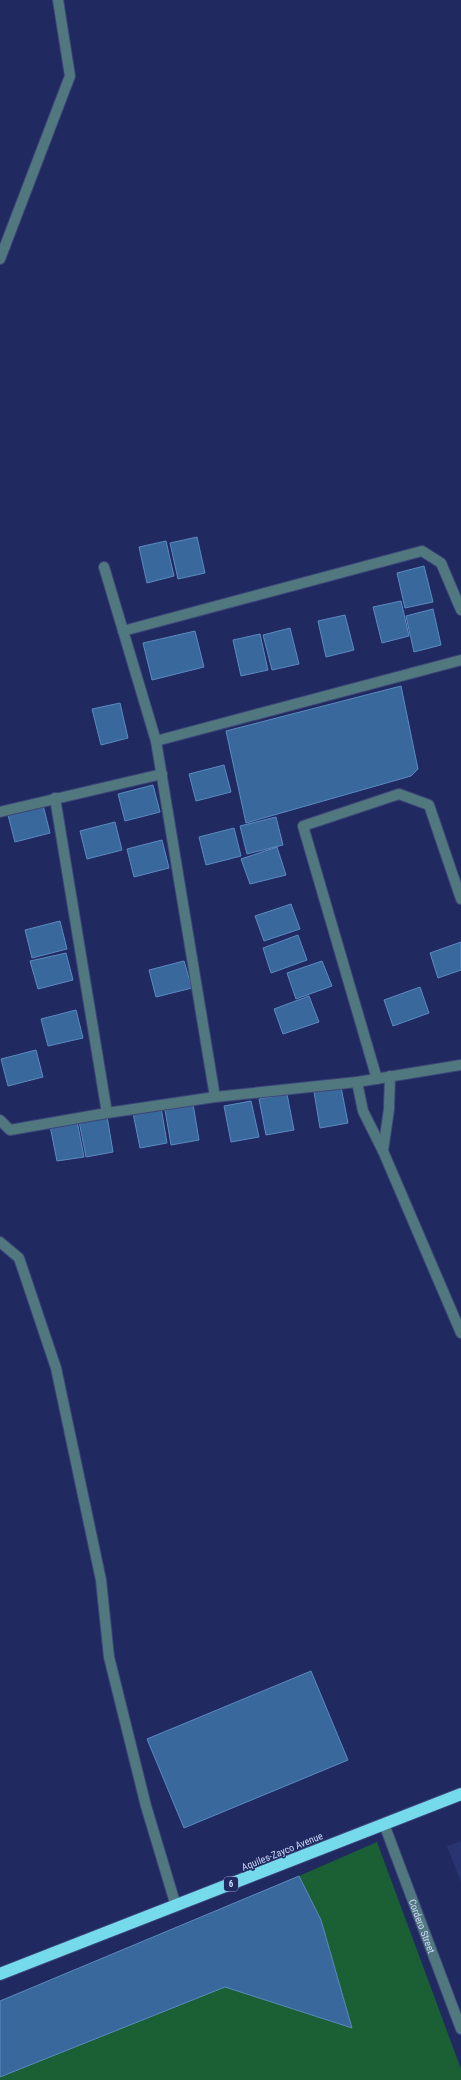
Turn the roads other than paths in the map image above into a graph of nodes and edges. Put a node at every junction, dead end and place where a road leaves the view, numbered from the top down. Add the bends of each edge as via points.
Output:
1 (58, 0) edge
2 (0, 259) edge
3 (104, 567) dead end
4 (461, 610) edge
5 (124, 631) junction
6 (461, 660) edge
7 (156, 741) junction
8 (162, 774) junction
9 (55, 798) junction
10 (0, 812) edge
11 (461, 899) edge
12 (461, 1065) edge
13 (390, 1076) junction
14 (377, 1079) junction
15 (357, 1082) junction
16 (215, 1097) junction
17 (107, 1113) junction
18 (0, 1120) edge
19 (383, 1151) junction
20 (0, 1242) edge
21 (461, 1333) edge
22 (461, 1794) edge
23 (384, 1824) junction
24 (176, 1906) junction
25 (0, 1974) edge
26 (461, 2028) edge

1 - 2 street via 70,76
3 - 5 street
4 - 5 street via 441,563 422,551
5 - 7 street
6 - 7 street
7 - 8 street
8 - 9 street
8 - 16 street
9 - 10 street
9 - 17 street
11 - 14 street via 429,805 399,794 303,826
12 - 13 street
13 - 14 street
13 - 19 street via 389,1109
14 - 15 street
15 - 16 street
15 - 19 street via 364,1111
16 - 17 street
17 - 18 street via 10,1130
19 - 21 street
20 - 24 street via 19,1258 56,1368 101,1580 109,1657 146,1806
22 - 23 highway, Aquiles-Zayco Avenue / 6
23 - 24 highway, Aquiles-Zayco Avenue / 6
23 - 26 street, Cordero Street
24 - 25 highway, Aquiles-Zayco Avenue / 6

